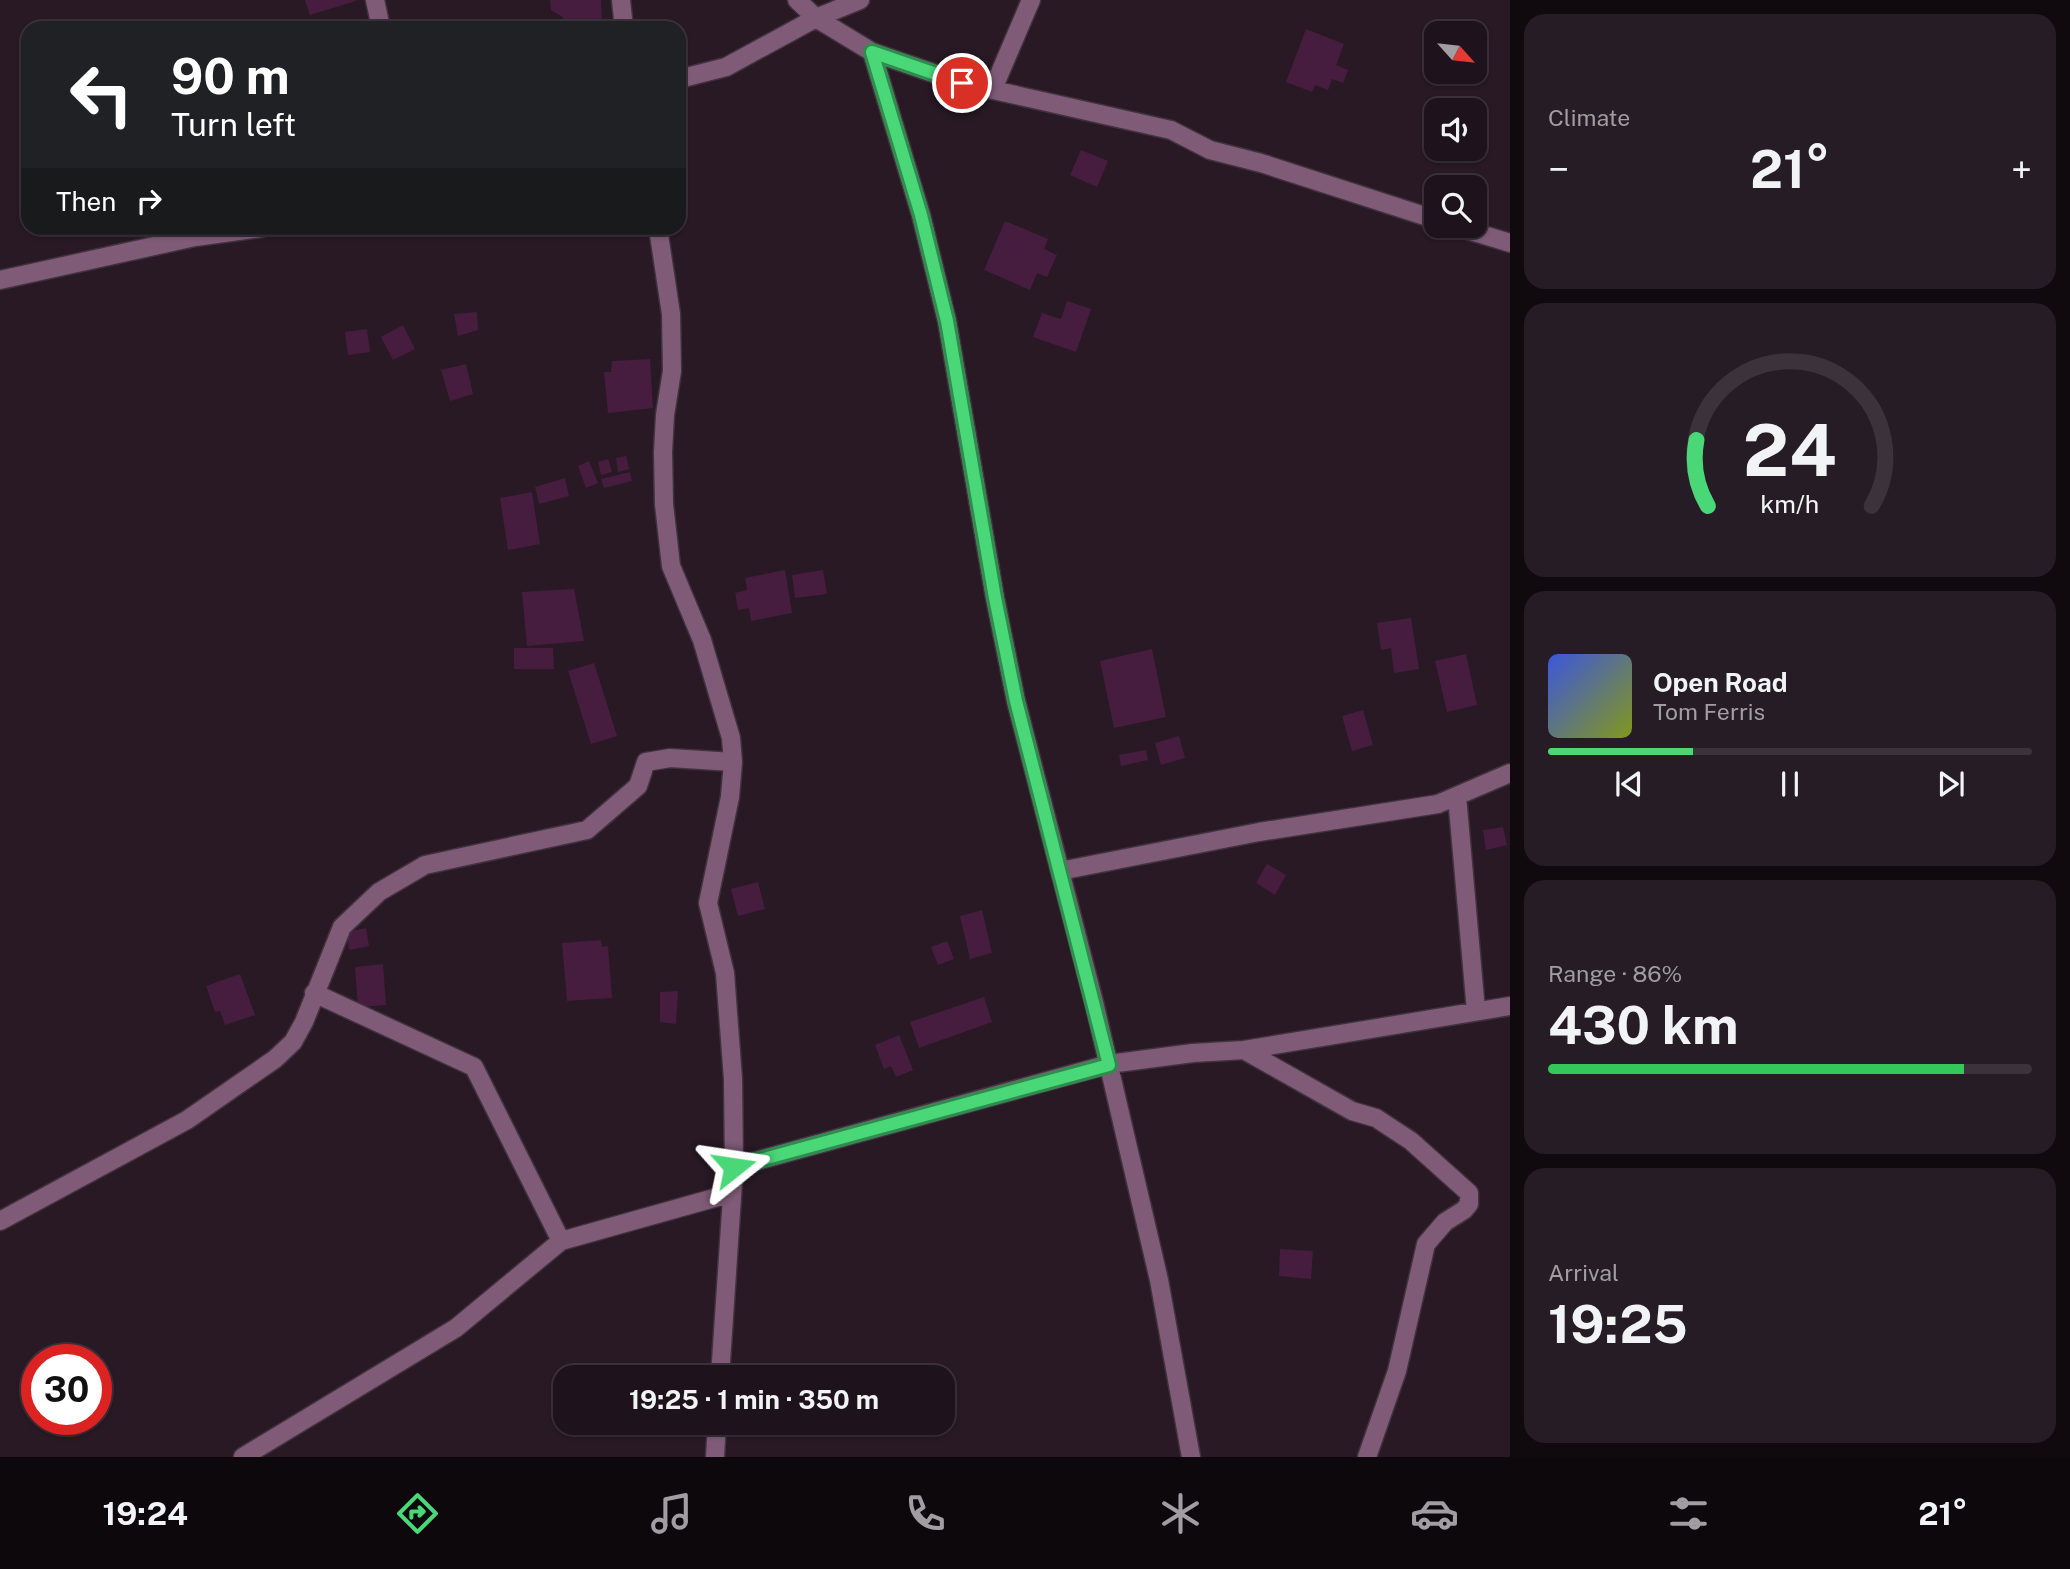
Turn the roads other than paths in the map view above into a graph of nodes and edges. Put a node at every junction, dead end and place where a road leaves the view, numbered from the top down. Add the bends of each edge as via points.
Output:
1 (375, 0) edge
2 (621, 0) edge
3 (797, 0) edge
4 (860, 0) edge
5 (1031, 0) edge
6 (816, 18) junction
7 (380, 21) edge
8 (623, 21) edge
9 (872, 52) junction
10 (686, 77) edge
11 (993, 89) junction
12 (1424, 216) edge
13 (210, 235) edge
14 (659, 235) edge
15 (1487, 236) edge
16 (1510, 243) edge
17 (0, 280) edge
18 (733, 762) junction
19 (1510, 774) edge
20 (1457, 796) junction
21 (1060, 871) junction
22 (314, 993) junction
23 (1510, 1006) edge
24 (1476, 1011) junction
25 (1244, 1050) junction
26 (1109, 1065) junction
27 (734, 1167) junction
28 (732, 1193) junction
29 (0, 1221) edge
30 (561, 1241) junction
31 (721, 1365) edge
32 (716, 1435) edge
33 (243, 1457) edge
34 (715, 1457) edge
35 (1191, 1457) edge
36 (1367, 1457) edge

1 - 7 street
2 - 8 street
3 - 6 street
4 - 6 street
5 - 11 street
6 - 9 street
6 - 10 street via 726,67
9 - 11 street
9 - 21 street via 947,321 1016,701
11 - 12 street via 1171,130 1210,150
13 - 17 street
14 - 18 street via 671,314 672,371 663,452 671,566 702,640 731,738
15 - 16 street
18 - 22 street via 670,758 646,762 638,786 587,830 425,866 379,892 342,926
18 - 27 street via 708,903 725,973
19 - 20 street
20 - 21 street via 1438,804 1259,832
20 - 24 street
21 - 26 street
22 - 29 street via 293,1042 275,1059 187,1120
22 - 30 street via 474,1067
23 - 24 street
24 - 25 street
25 - 26 street via 1193,1052
25 - 36 street via 1352,1111 1376,1118 1411,1141 1469,1194 1464,1210 1445,1222 1426,1244 1397,1371
26 - 27 street
26 - 35 street via 1159,1280
27 - 28 street
28 - 30 street
28 - 31 street
30 - 33 street via 456,1328
32 - 34 street

